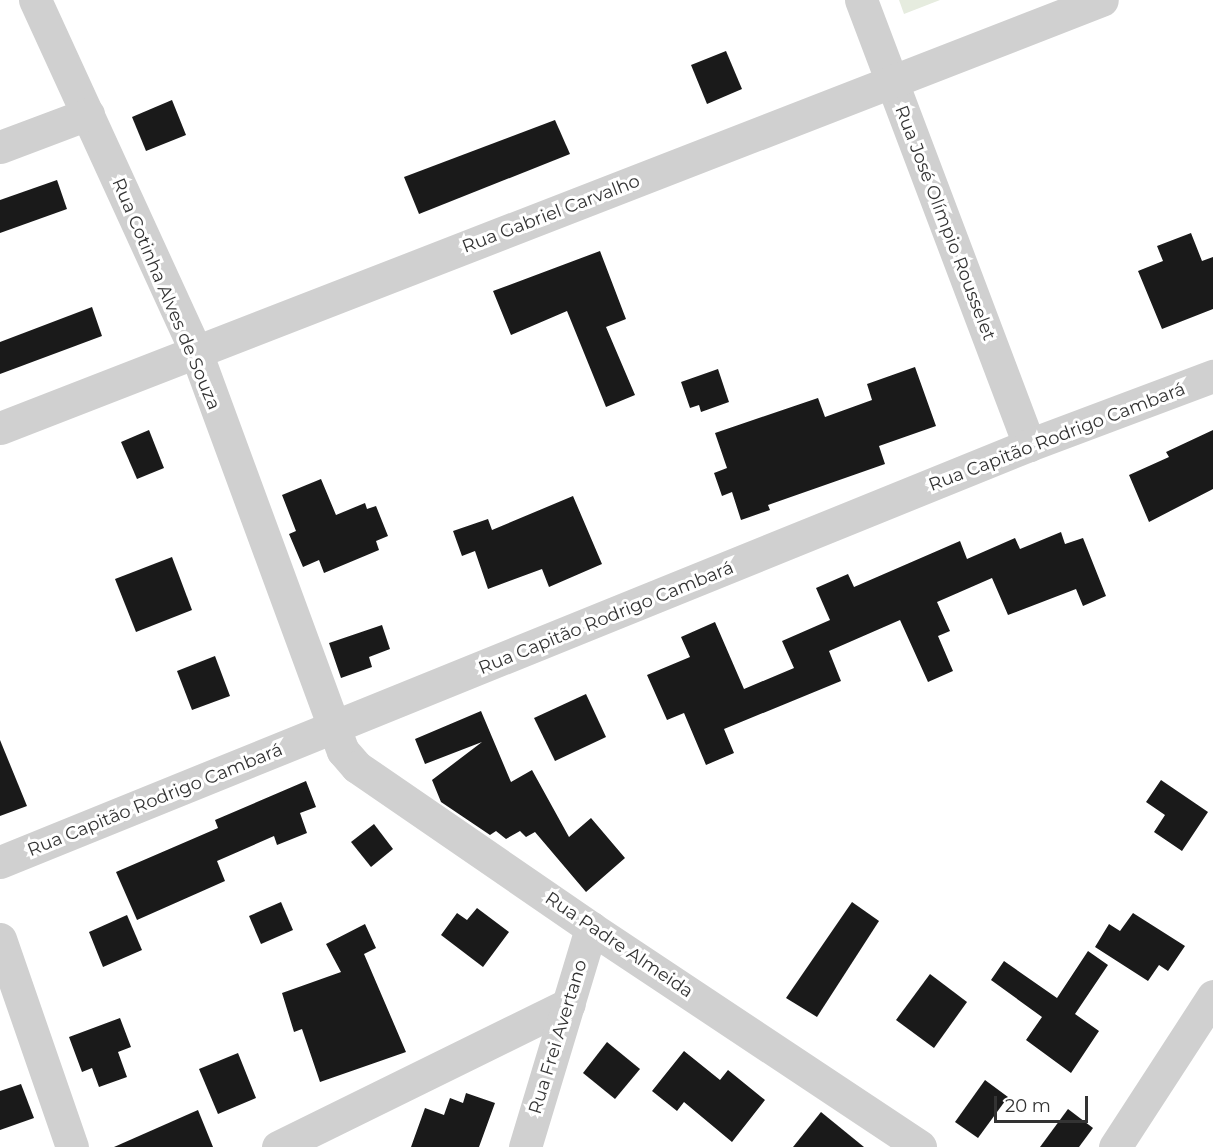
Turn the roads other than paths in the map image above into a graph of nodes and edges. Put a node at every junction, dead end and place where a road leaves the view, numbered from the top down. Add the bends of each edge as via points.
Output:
1 (36, 0) edge
2 (861, 0) edge
3 (1102, 0) edge
4 (892, 81) junction
5 (88, 114) junction
6 (0, 147) edge
7 (196, 352) junction
8 (1213, 376) edge
9 (0, 428) edge
10 (1029, 446) junction
11 (333, 728) junction
12 (0, 862) edge
13 (591, 928) junction
14 (0, 939) edge
15 (1213, 996) edge
16 (569, 1004) junction
17 (72, 1147) edge
18 (278, 1147) edge
19 (525, 1147) edge
20 (920, 1147) edge
21 (1115, 1147) edge

1 - 5 street, Rua Cotinha Alves de Souza
2 - 4 street, Rua José Olímpio Rousselet
3 - 4 street, Rua Gabriel Carvalho
4 - 7 street, Rua Gabriel Carvalho
4 - 10 street, Rua José Olímpio Rousselet
5 - 6 street
5 - 7 street, Rua Cotinha Alves de Souza
7 - 9 street, Rua Gabriel Carvalho
7 - 11 street, Rua Cotinha Alves de Souza
8 - 10 street, Rua Capitão Rodrigo Cambará
10 - 11 street, Rua Capitão Rodrigo Cambará
11 - 12 street, Rua Capitão Rodrigo Cambará
11 - 13 street, Rua Padre Almeida via 343,750 357,766
13 - 16 street, Rua Frei Avertano
13 - 20 street, Rua Padre Almeida
14 - 17 street
15 - 21 street
16 - 18 street
16 - 19 street, Rua Frei Avertano

